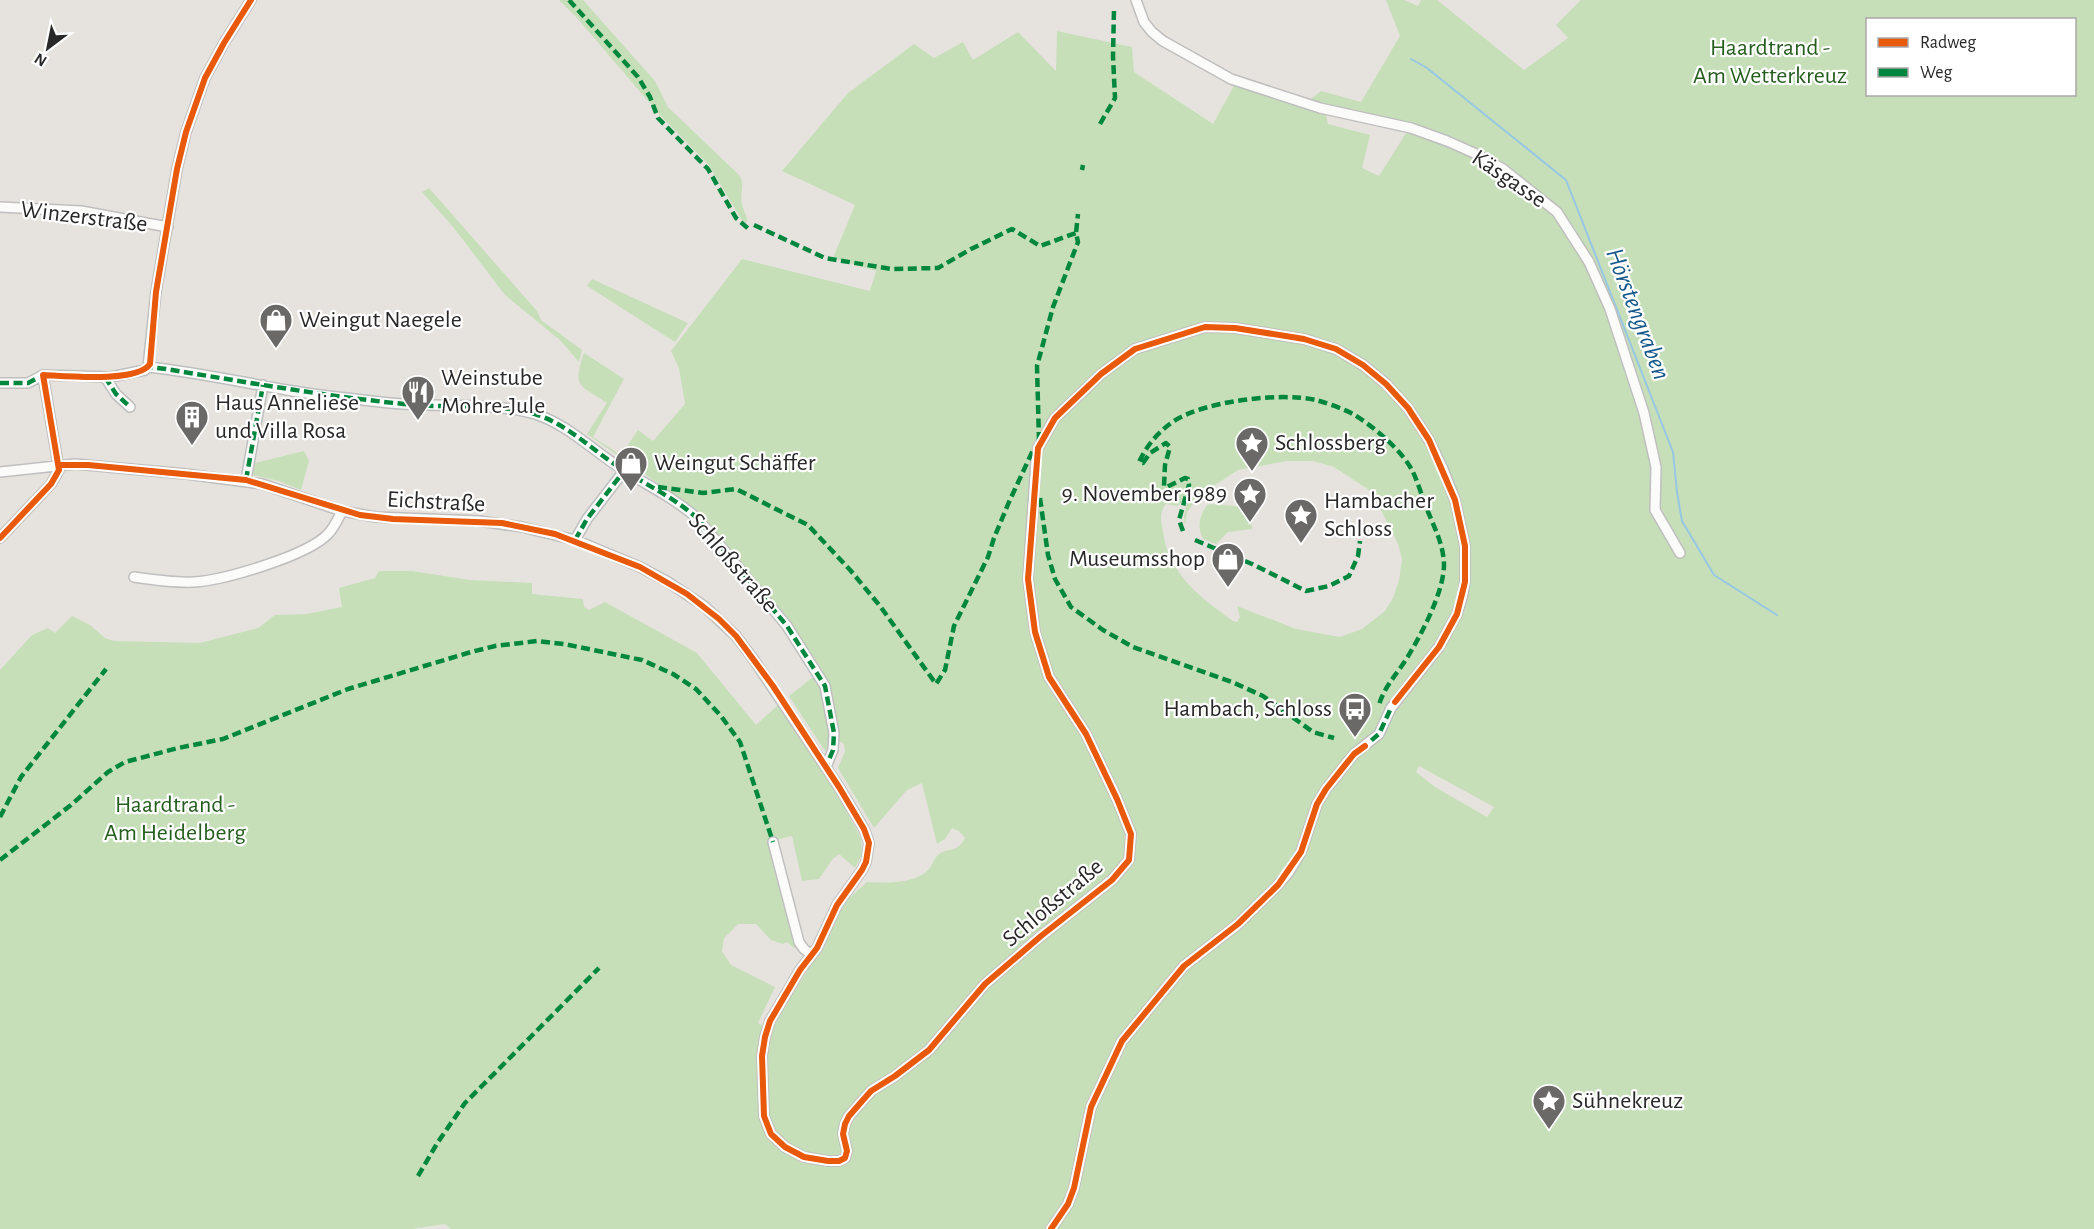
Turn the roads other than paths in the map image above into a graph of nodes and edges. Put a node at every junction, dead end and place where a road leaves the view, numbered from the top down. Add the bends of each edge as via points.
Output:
1 (251, 0) edge
2 (1136, 0) edge
3 (0, 207) edge
4 (168, 227) junction
5 (148, 367) junction
6 (44, 375) junction
7 (105, 377) junction
8 (0, 383) edge
9 (263, 385) junction
10 (130, 406) dead end
11 (59, 465) junction
12 (624, 471) junction
13 (0, 472) edge
14 (246, 480) junction
15 (342, 511) junction
16 (0, 538) edge
17 (575, 540) junction
18 (1680, 553) dead end
19 (134, 578) dead end
20 (826, 767) junction
21 (773, 842) dead end
22 (812, 955) junction
23 (1051, 1229) edge

1 - 4 street via 216,57 191,115
2 - 18 street, Käsgasse via 1152,32 1231,79 1320,108 1411,128 1447,141 1503,169 1557,212 1588,262 1610,309 1647,424 1656,467 1654,510
3 - 4 street, Winzerstraße via 81,211
4 - 5 street
5 - 7 street, Schloßstraße
5 - 9 street, Schloßstraße
6 - 7 street, Schloßstraße
6 - 8 street, Schloßstraße via 28,383
6 - 11 street
7 - 10 street
9 - 12 street, Schloßstraße via 421,406 481,406 534,414 577,435
9 - 14 street
11 - 13 street, Eichstraße
11 - 14 street, Eichstraße via 99,465
11 - 16 street via 51,484
12 - 17 street
12 - 20 street, Schloßstraße via 655,487 698,519 787,626 825,686 834,733
14 - 15 street, Eichstraße
15 - 17 street, Eichstraße via 393,519 502,523
15 - 19 street via 320,541 254,568 197,582
17 - 20 street, Eichstraße via 668,582 719,619 754,660
20 - 22 street, Schloßstraße via 864,829 869,852
21 - 22 street via 799,942
22 - 23 street, Schloßstraße via 770,1021 765,1037 761,1071 764,1116 771,1134 785,1147 817,1160 839,1161 847,1151 845,1124 871,1091 929,1050 985,984 1112,880 1129,860 1131,834 1117,799 1086,734 1049,677 1035,632 1028,579 1036,461 1055,418 1077,395 1135,349 1206,327 1304,339 1336,349 1386,384 1429,440 1455,500 1465,546 1465,582 1457,614 1439,647 1391,708 1379,734 1354,754 1334,778 1317,804 1301,852 1278,885 1238,924 1184,966 1122,1041 1092,1107 1068,1204

